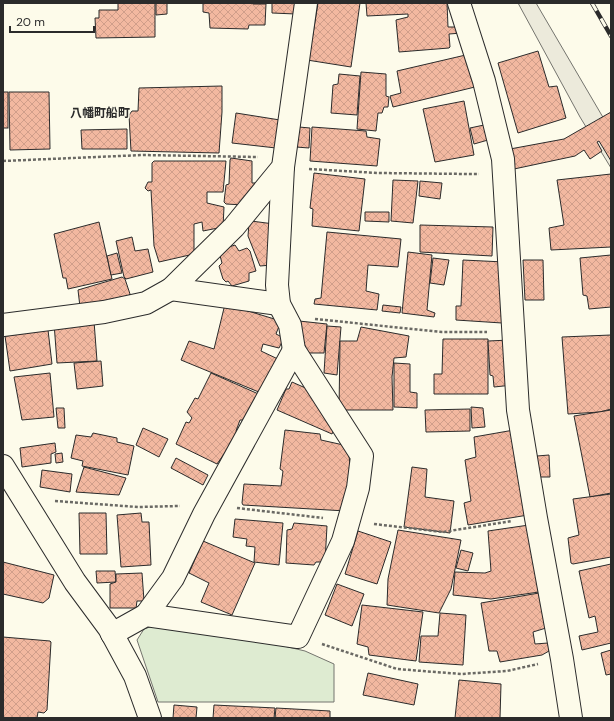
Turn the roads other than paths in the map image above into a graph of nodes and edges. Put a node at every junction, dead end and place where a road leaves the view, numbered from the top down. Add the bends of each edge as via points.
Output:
1 (306, 3) edge
2 (459, 3) edge
3 (284, 162) junction
4 (171, 289) junction
5 (282, 310) junction
6 (3, 325) edge
7 (294, 350) junction
8 (3, 466) edge
9 (146, 615) junction
10 (112, 634) junction
11 (150, 718) edge
12 (571, 718) edge

1 - 3 street
2 - 12 street via 484,81 503,159 518,410
3 - 4 street via 234,228
3 - 5 street via 277,285
4 - 5 street
4 - 6 street via 146,303 104,312
5 - 7 street via 290,325
7 - 9 street via 209,505 174,578
7 - 9 street via 362,456 358,488 343,541 298,637
8 - 10 street via 75,582
9 - 10 street
10 - 11 street via 135,676

